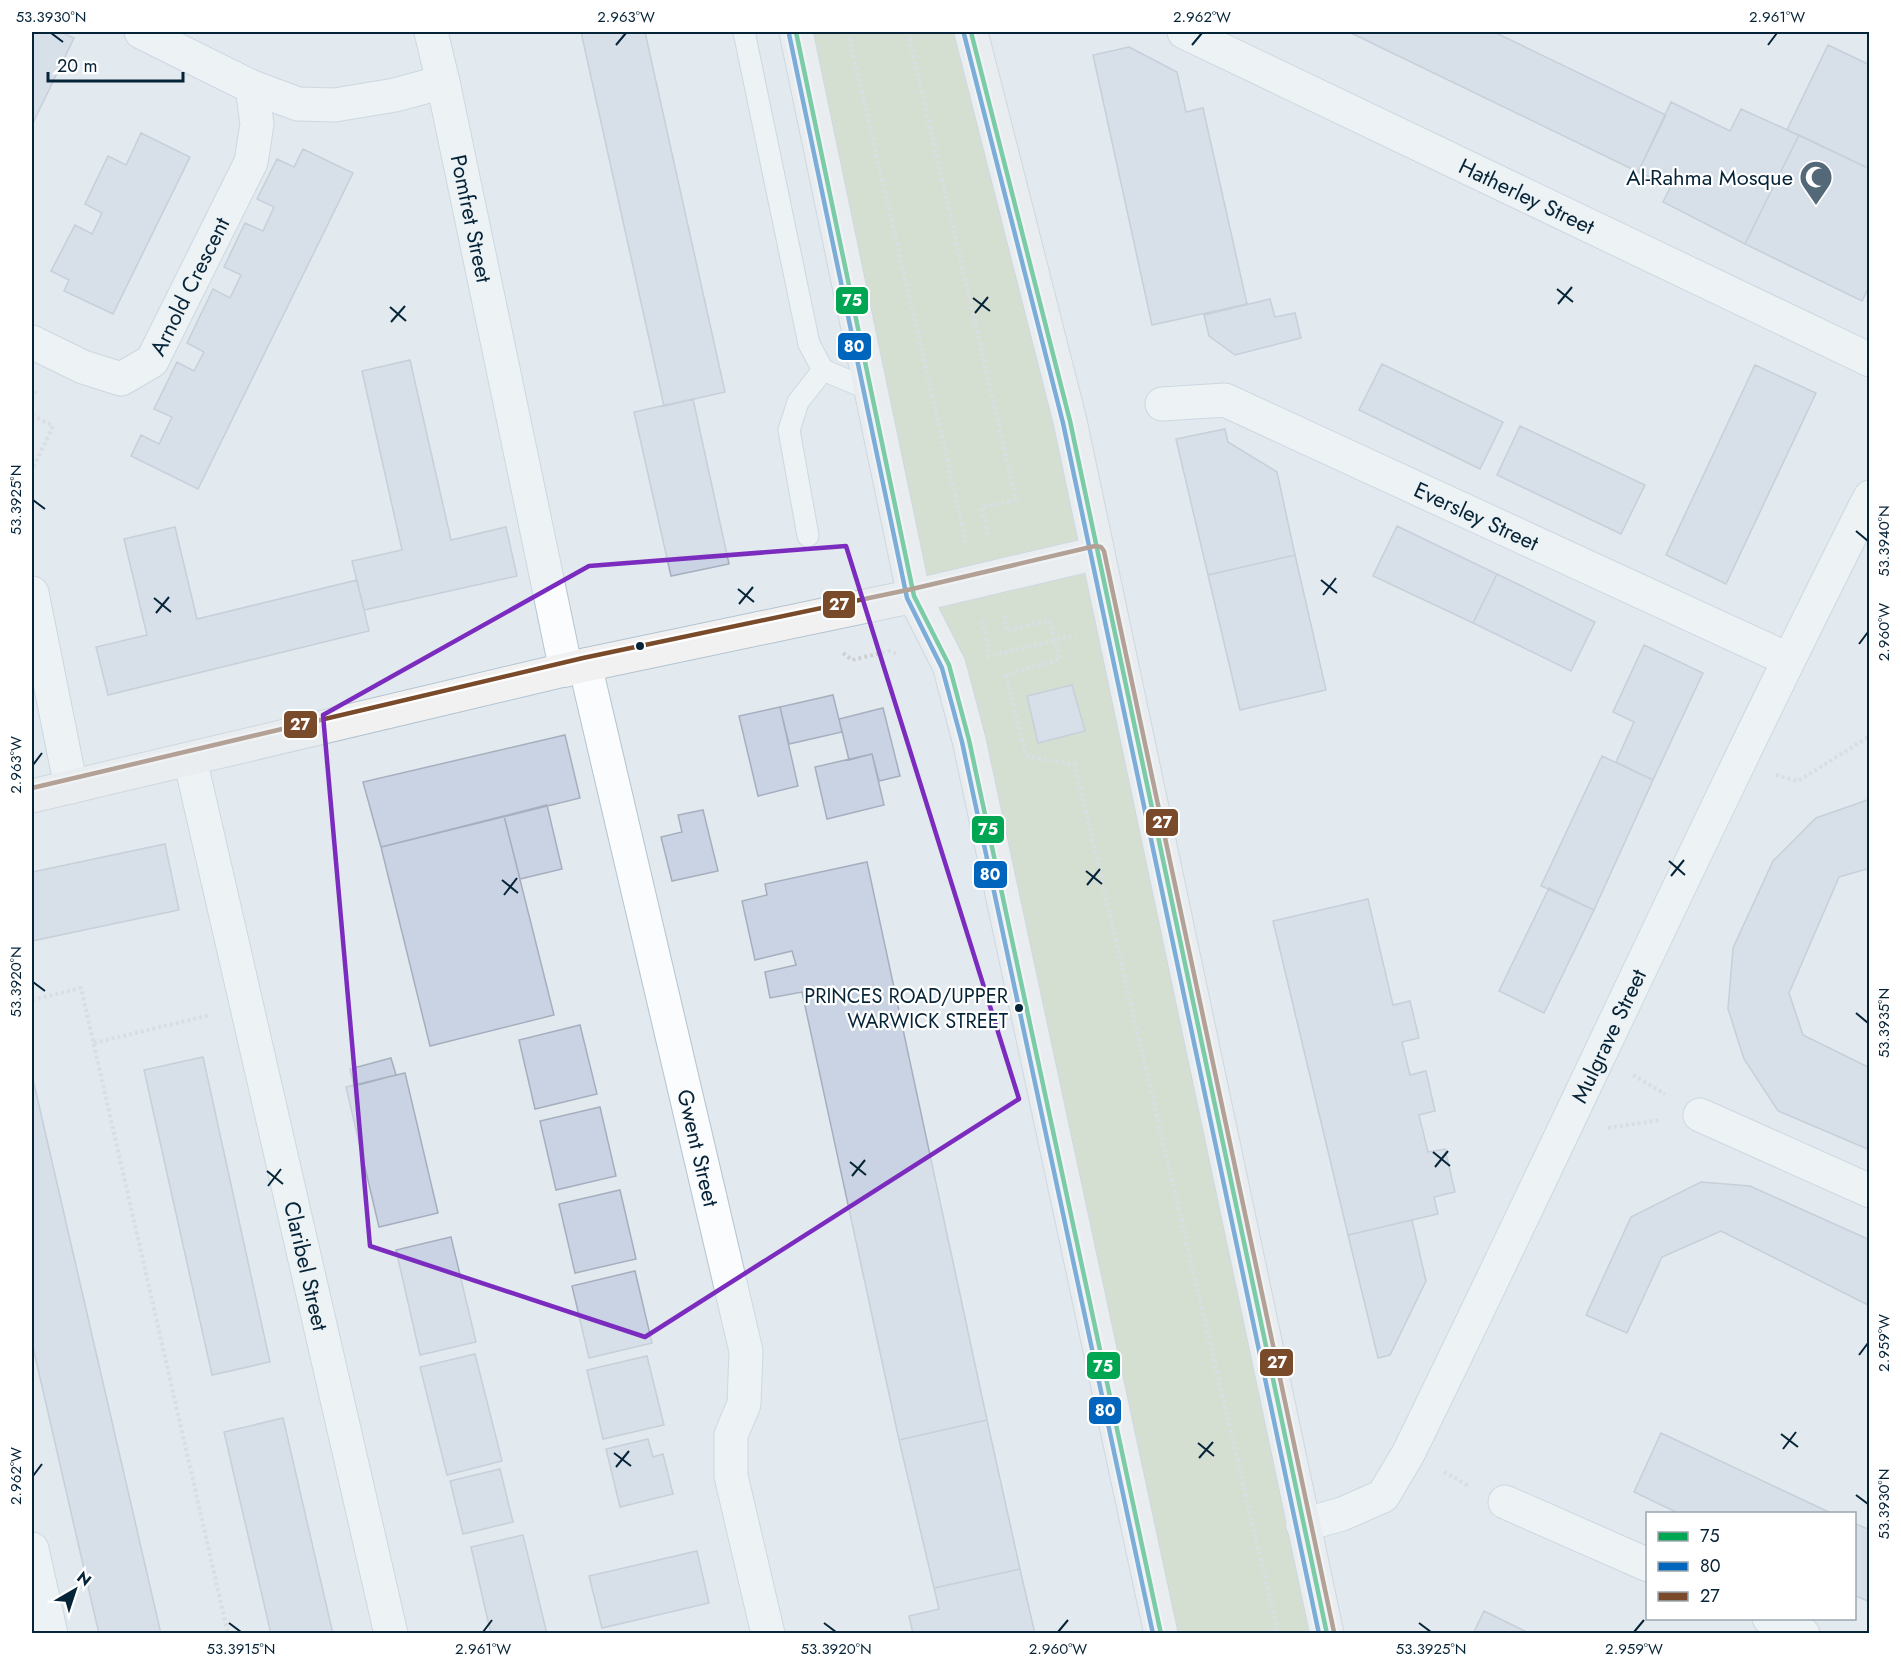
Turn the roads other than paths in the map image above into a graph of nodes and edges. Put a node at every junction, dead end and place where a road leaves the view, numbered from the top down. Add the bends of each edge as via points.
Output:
1 (141, 32) edge
2 (431, 32) edge
3 (744, 32) edge
4 (796, 32) edge
5 (971, 32) edge
6 (1184, 32) edge
7 (443, 81) junction
8 (252, 87) junction
9 (32, 342) edge
10 (1869, 360) edge
11 (824, 370) junction
12 (873, 391) junction
13 (1162, 404) dead end
14 (1869, 497) edge
15 (808, 536) dead end
16 (1097, 553) junction
17 (32, 593) edge
18 (914, 596) junction
19 (1787, 660) junction
20 (576, 668) junction
21 (190, 759) junction
22 (71, 787) junction
23 (32, 796) edge
24 (1700, 1115) road end
25 (1869, 1191) edge
26 (1506, 1502) road end
27 (1303, 1525) junction
28 (32, 1549) edge
29 (1646, 1564) edge
30 (1773, 1620) edge
31 (51, 1634) edge
32 (391, 1634) edge
33 (768, 1634) edge
34 (1161, 1634) edge
35 (1327, 1634) edge
36 (1803, 1634) edge

1 - 8 street
2 - 7 street, Pomfret Street
3 - 11 lane via 809,344
4 - 12 main road
5 - 16 main road via 1070,421
6 - 10 street, Hatherley Street
7 - 8 street via 395,96 335,105 298,104
7 - 20 street, Pomfret Street
8 - 9 street, Arnold Crescent via 257,124 251,162 152,361 122,379 83,367
11 - 12 lane
11 - 15 lane via 798,402 789,429
12 - 18 main road
13 - 19 street, Eversley Street via 1225,400
14 - 19 street, Mulgrave Street
16 - 18 main road
16 - 27 main road
17 - 22 street
18 - 20 main road
18 - 34 main road via 949,665 969,740
19 - 27 street, Mulgrave Street via 1564,1135 1408,1454 1383,1496
20 - 21 main road
20 - 33 street, Gwent Street via 746,1351 744,1404 731,1435 732,1476
21 - 22 main road
21 - 32 street, Claribel Street
22 - 23 main road
24 - 25 street
26 - 29 street
27 - 35 main road
28 - 31 street
30 - 36 street

